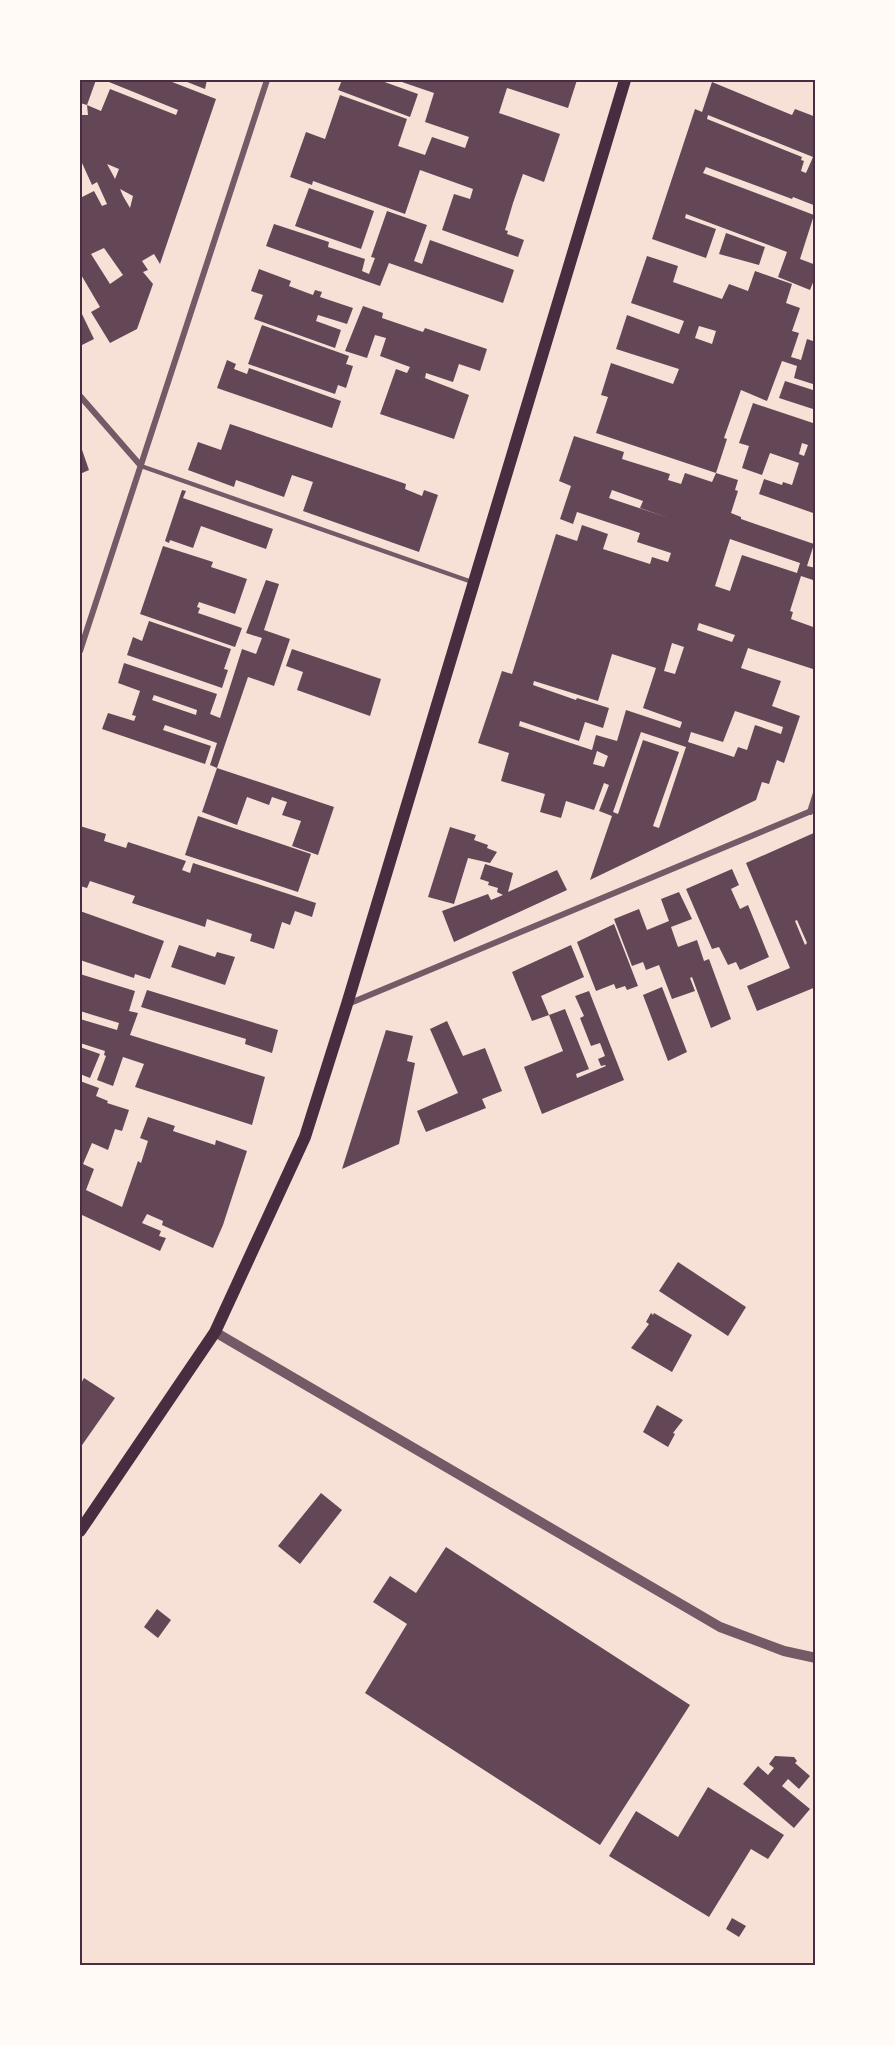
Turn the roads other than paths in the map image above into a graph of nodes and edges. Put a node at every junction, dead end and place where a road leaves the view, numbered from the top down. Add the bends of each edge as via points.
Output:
1 (267, 80) edge
2 (625, 80) edge
3 (80, 396) edge
4 (141, 466) junction
5 (474, 583) junction
6 (80, 651) edge
7 (816, 793) edge
8 (813, 811) edge
9 (347, 1004) junction
10 (215, 1332) junction
11 (80, 1531) edge
12 (816, 1658) edge

1 - 4 street
2 - 5 main road
3 - 4 street
4 - 5 lane
4 - 6 street
5 - 9 main road
7 - 8 street
8 - 9 street
9 - 10 main road via 305,1137
10 - 11 main road
10 - 12 street via 720,1627 784,1651

